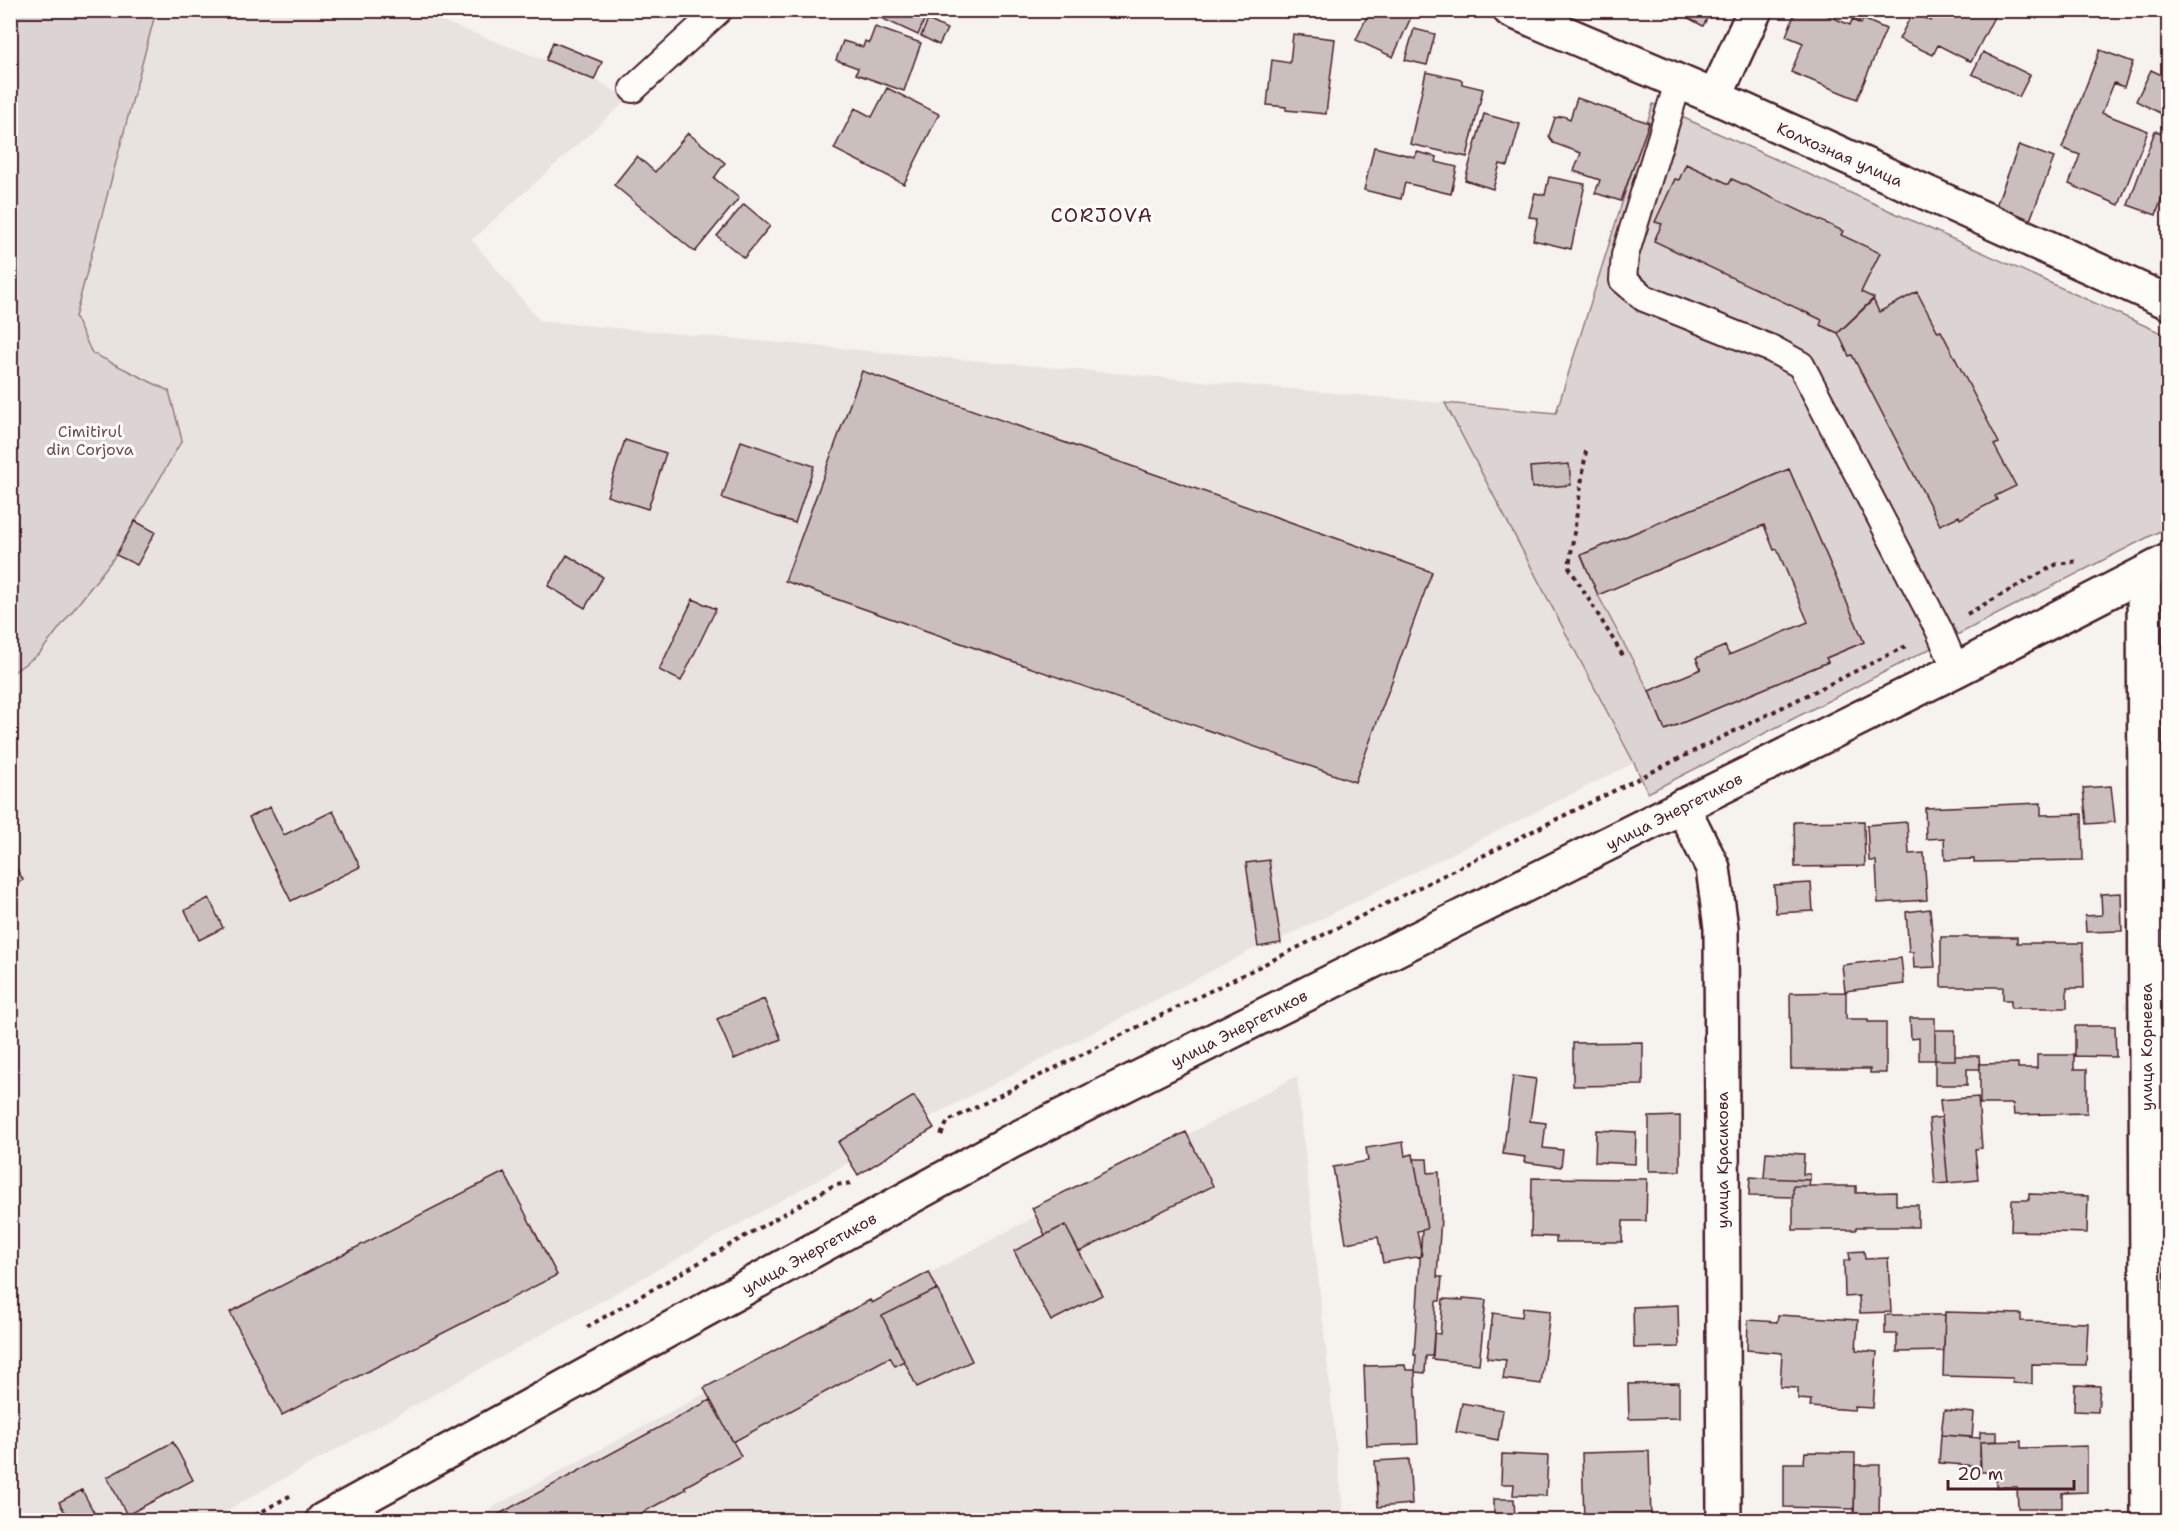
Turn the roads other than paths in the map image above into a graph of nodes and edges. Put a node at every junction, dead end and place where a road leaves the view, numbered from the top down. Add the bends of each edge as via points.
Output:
1 (719, 10) edge
2 (1510, 10) edge
3 (1755, 10) edge
4 (1678, 83) junction
5 (633, 89) dead end
6 (1715, 97) junction
7 (2169, 302) edge
8 (2157, 567) edge
9 (1956, 670) junction
10 (1682, 806) junction
11 (323, 1521) edge
12 (1724, 1521) edge
13 (2148, 1521) edge

1 - 5 lane
2 - 4 street, Колхозная улица
3 - 6 street
4 - 6 street, Колхозная улица
4 - 9 lane via 1625,255 1623,280 1644,298 1772,349 1801,365
6 - 7 street, Колхозная улица
8 - 9 street, улица Энергетиков
8 - 13 street, улица Корнеева
9 - 10 street, улица Энергетиков
10 - 11 street, улица Энергетиков via 1010,1142
10 - 12 street, улица Красикова via 1713,868 1720,928

